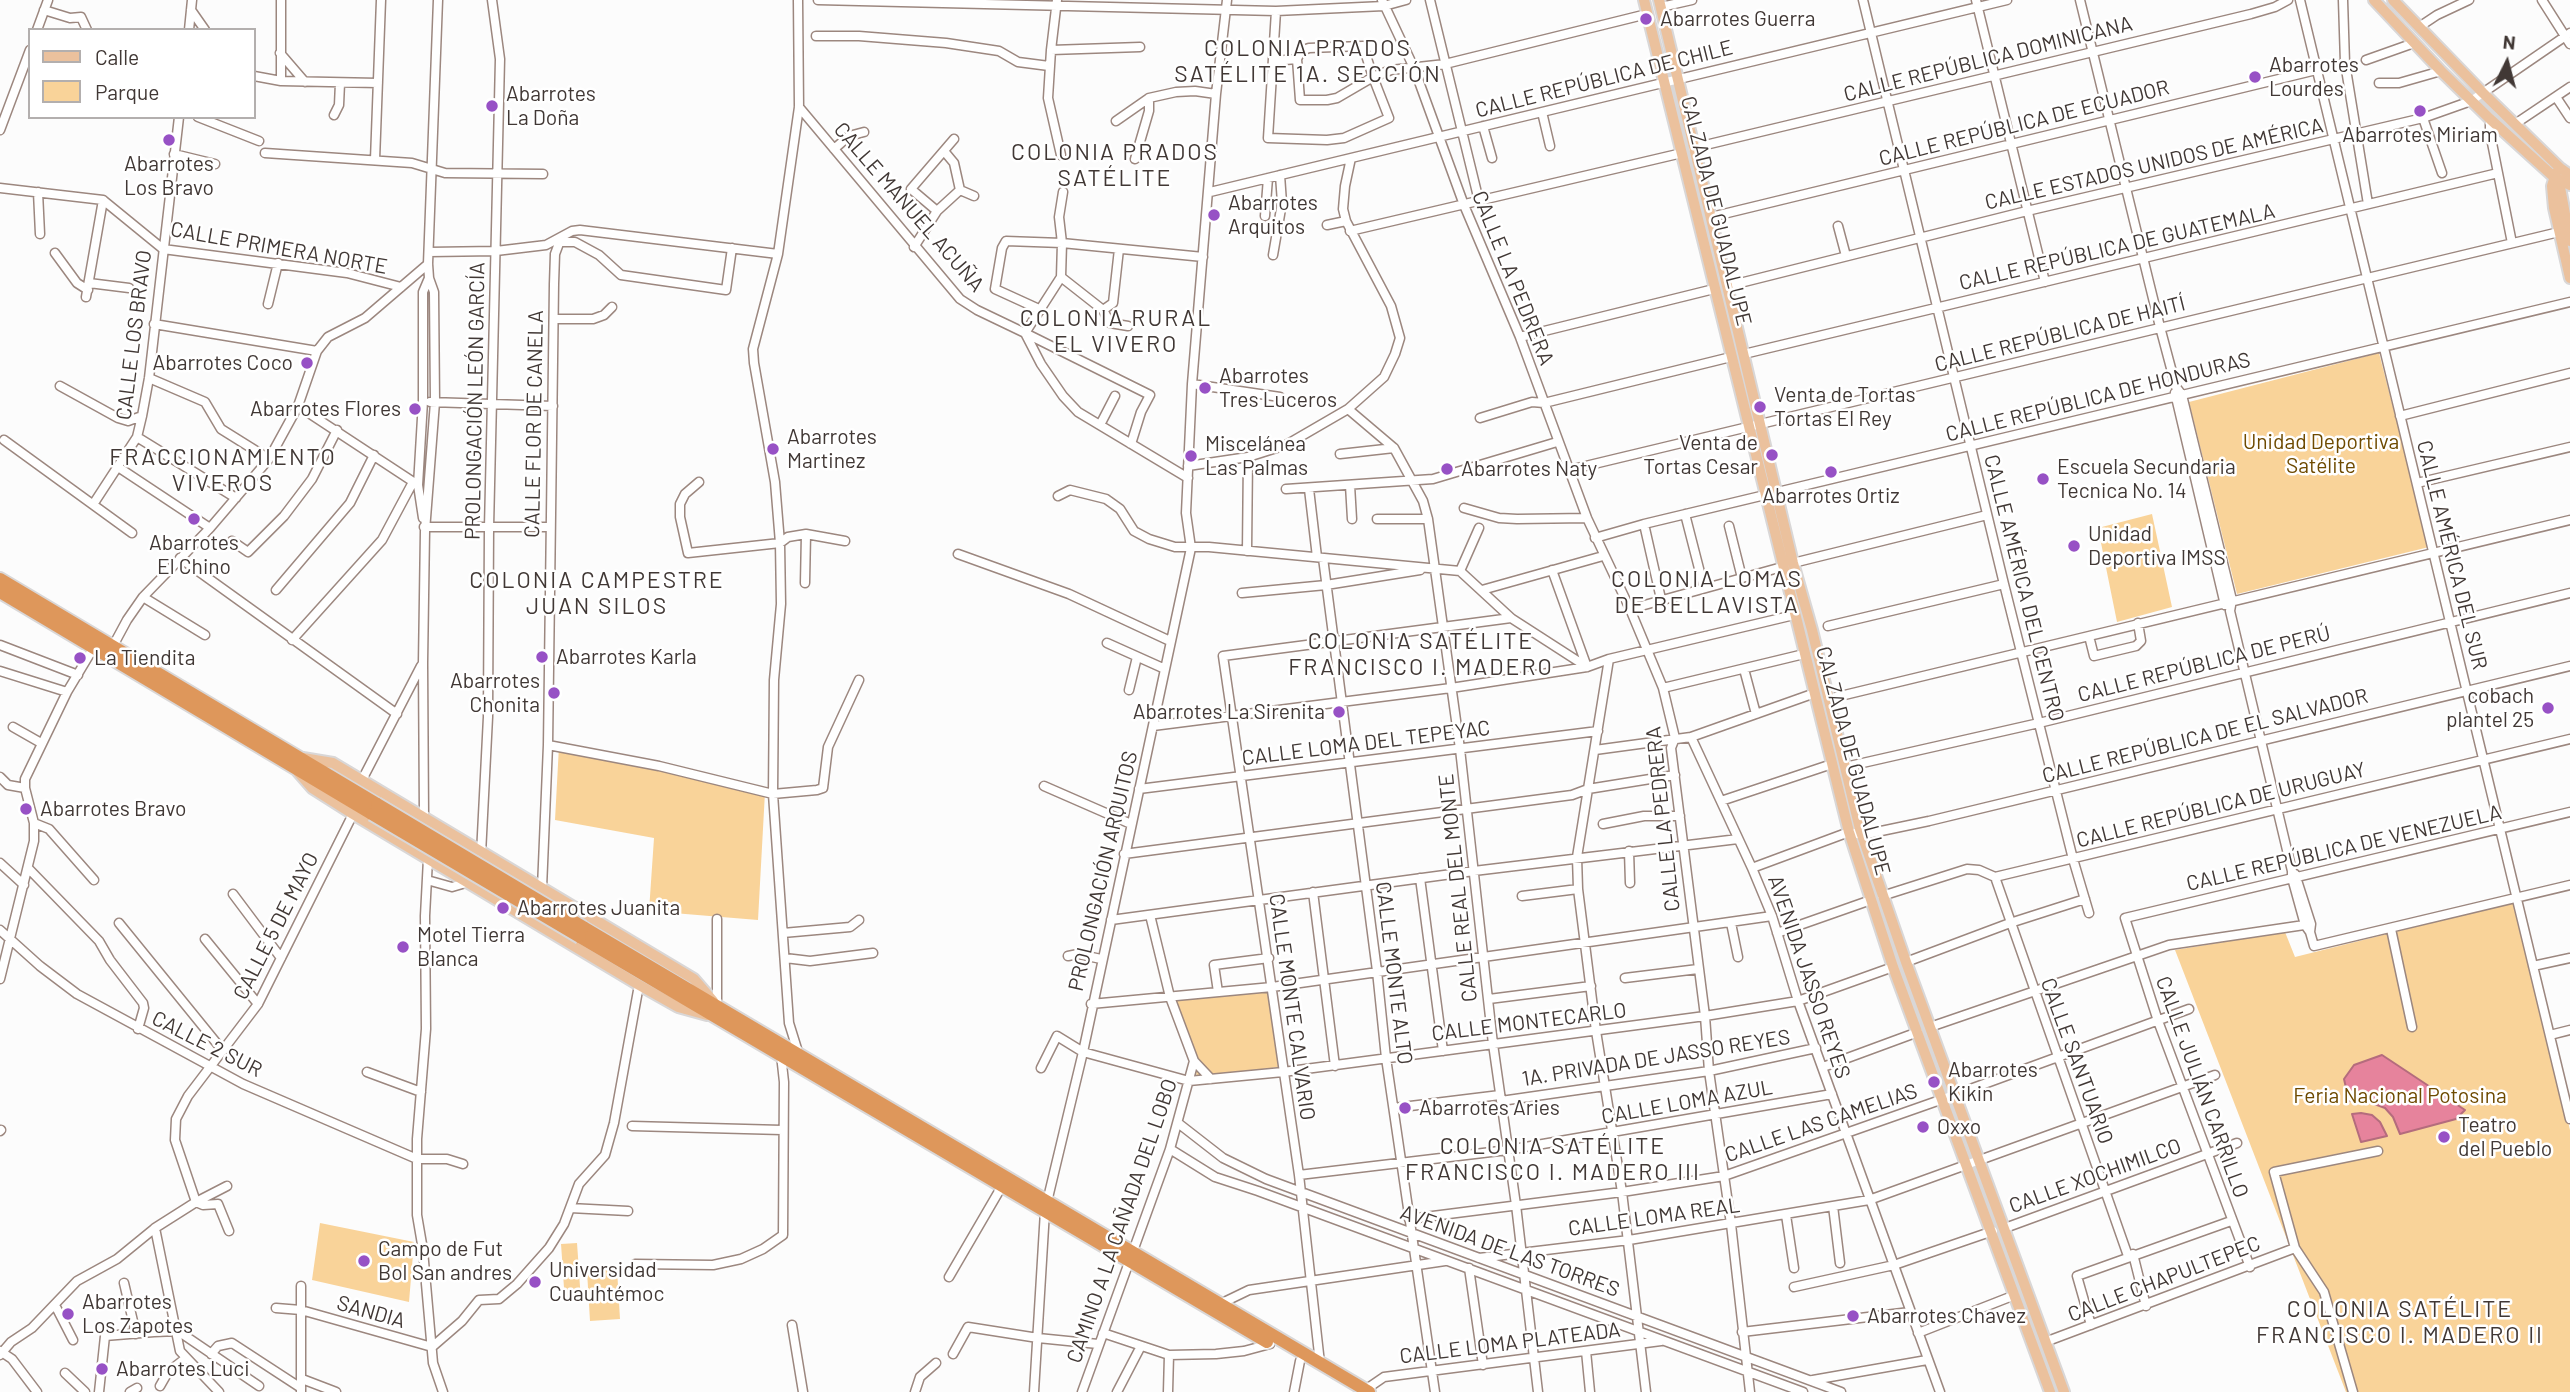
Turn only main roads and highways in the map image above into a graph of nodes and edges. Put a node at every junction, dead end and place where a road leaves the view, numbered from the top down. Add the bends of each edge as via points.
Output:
1 (1644, 0) edge
2 (2374, 0) edge
3 (2393, 0) edge
4 (1660, 4) edge
5 (2565, 174) edge
6 (2570, 241) edge
7 (2570, 278) edge
8 (1771, 494) junction
9 (1788, 565) junction
10 (0, 579) edge
11 (0, 592) edge
12 (297, 762) junction
13 (717, 1012) junction
14 (798, 1058) junction
15 (1046, 1206) junction
16 (1131, 1257) junction
17 (1362, 1391) edge
18 (2050, 1392) edge
19 (2064, 1392) edge

1 - 8 main road, CALZADA DE GUADALUPE via 1748,427
2 - 5 main road via 2490,120
3 - 5 main road
4 - 8 main road, CALZADA DE GUADALUPE via 1761,424
5 - 6 main road via 2559,191
5 - 7 main road via 2552,193
8 - 9 main road, CALZADA DE GUADALUPE
9 - 18 main road, CALZADA DE GUADALUPE via 1794,615 1849,832
9 - 19 main road, CALZADA DE GUADALUPE via 1820,628 1828,699 1882,896
10 - 12 highway
11 - 12 highway
12 - 13 highway, bridge
12 - 13 main road via 312,788 639,985 678,1007
12 - 13 main road via 333,763 362,780 694,979
13 - 14 highway
14 - 15 highway
14 - 15 highway via 1002,1186
15 - 16 highway
16 - 17 highway via 1220,1304
16 - 17 highway via 1270,1344

